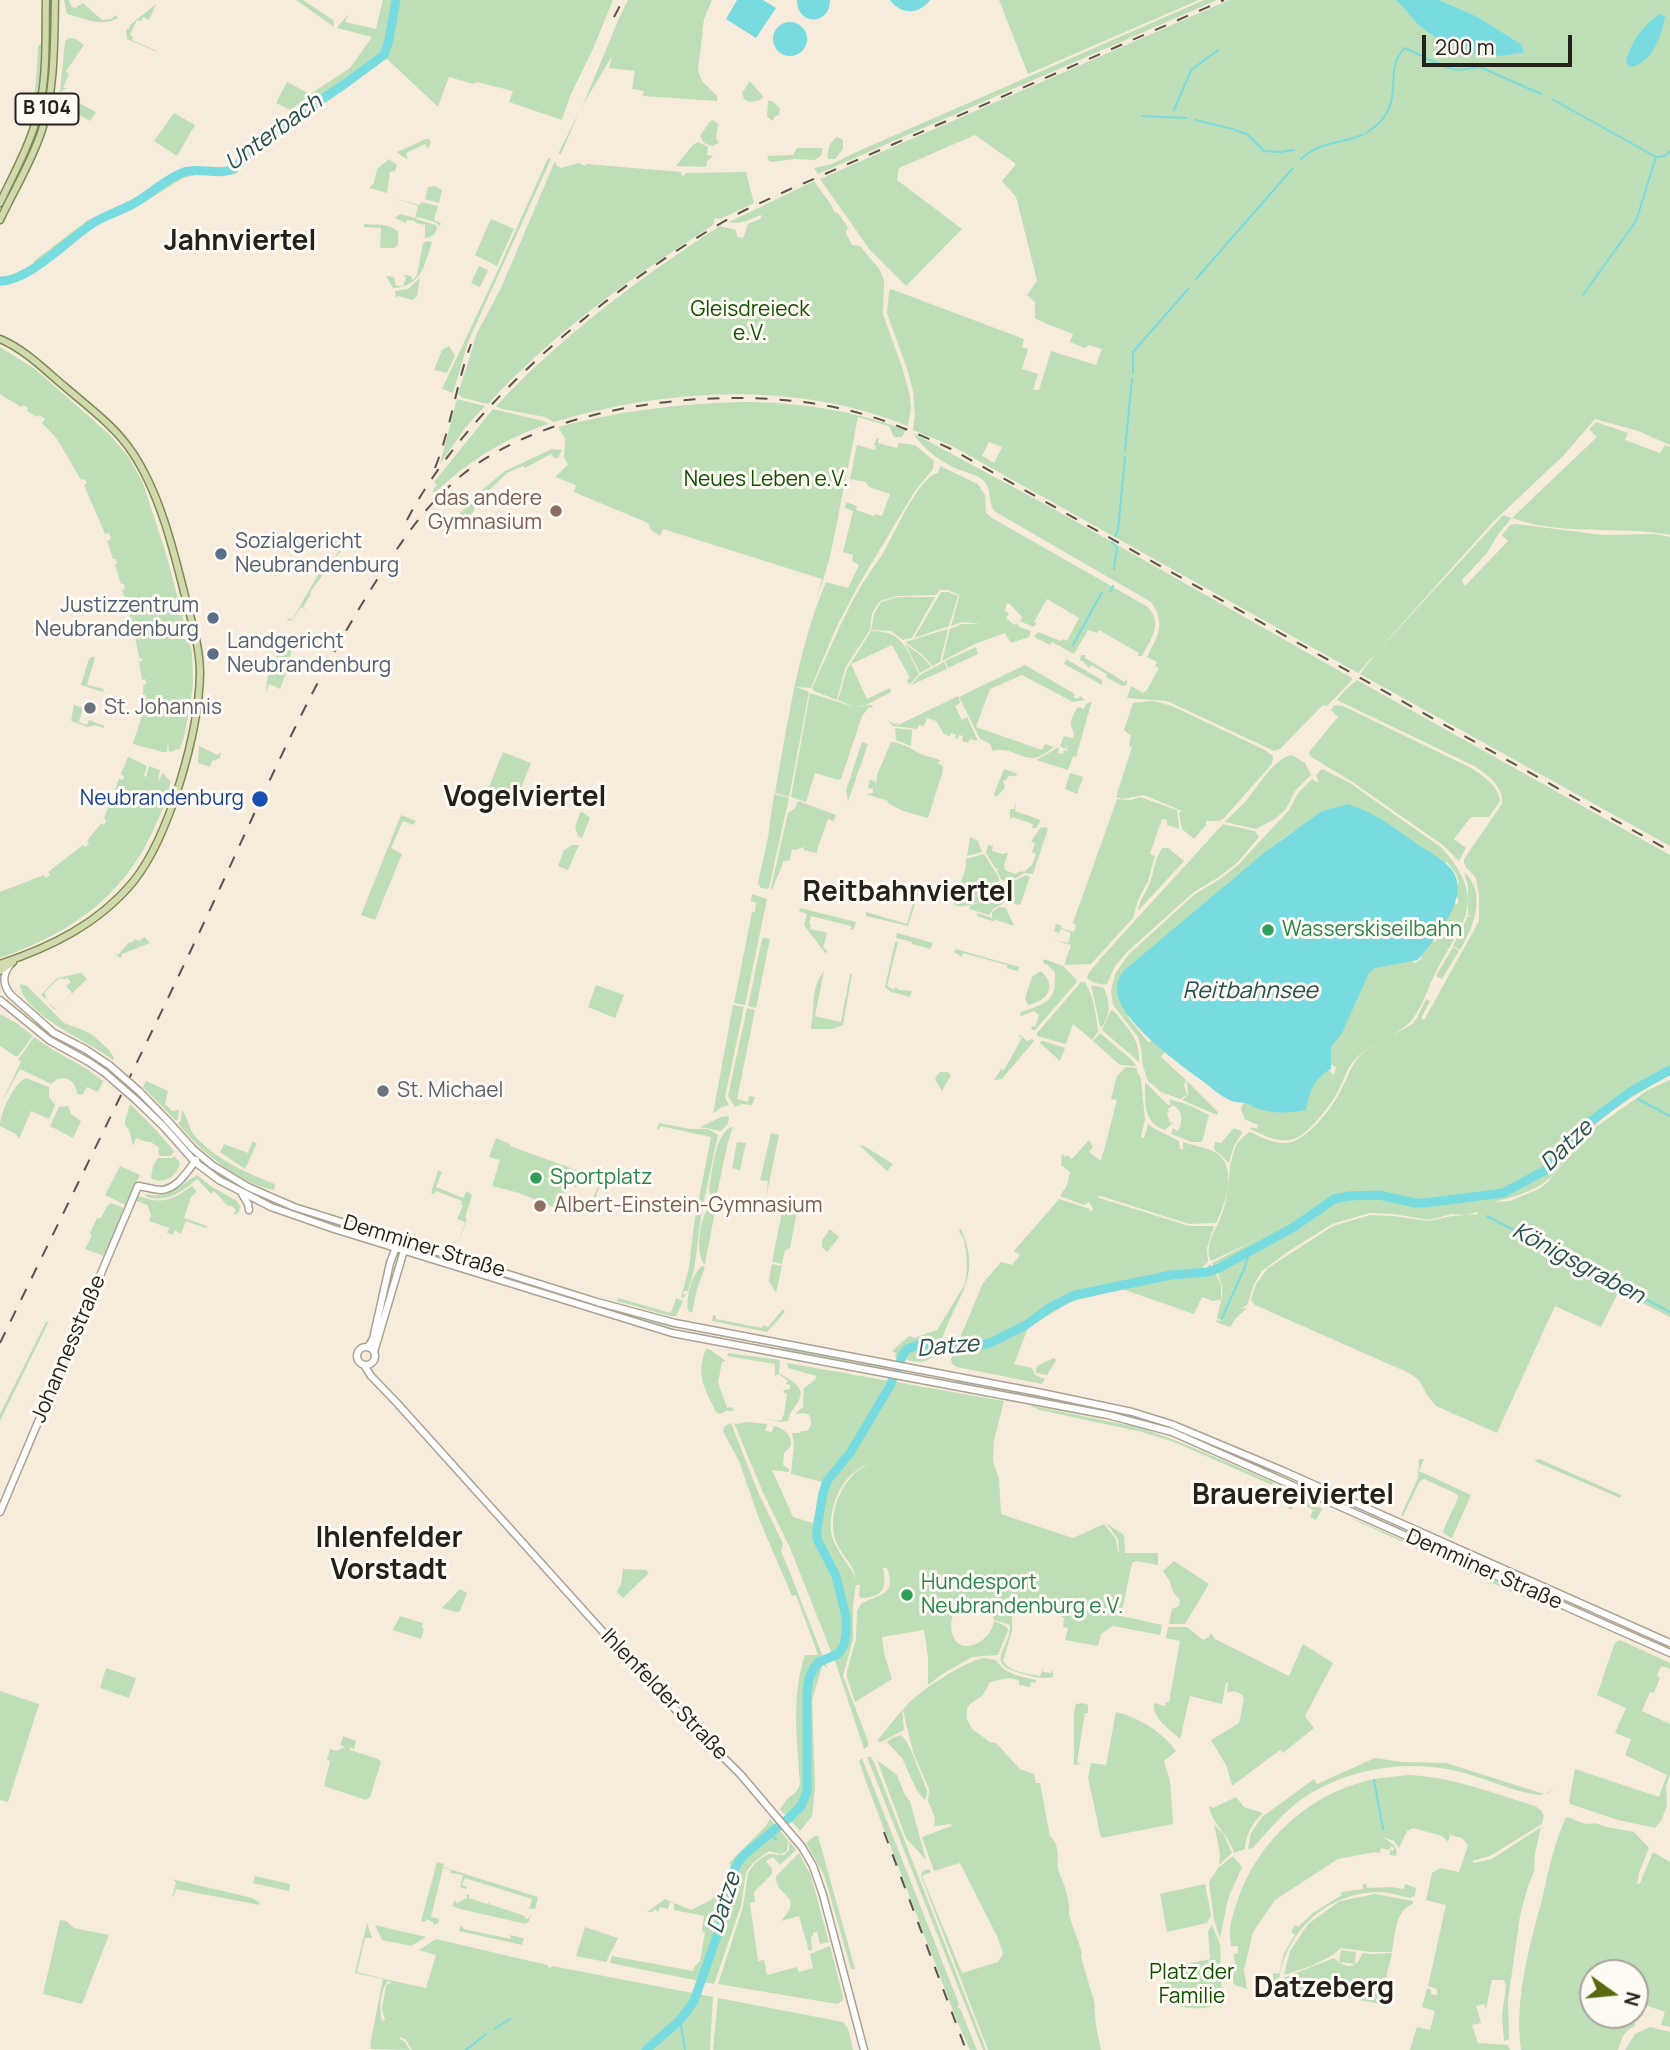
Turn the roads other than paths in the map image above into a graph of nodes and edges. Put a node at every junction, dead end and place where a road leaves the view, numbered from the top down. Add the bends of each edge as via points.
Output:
1 (46, 0) edge
2 (55, 0) edge
3 (45, 18) junction
4 (55, 20) junction
5 (12, 186) junction
6 (0, 203) edge
7 (0, 219) edge
8 (0, 339) edge
9 (20, 957) junction
10 (11, 963) junction
11 (0, 964) edge
12 (0, 971) edge
13 (0, 1000) edge
14 (0, 1006) edge
15 (19, 1015) junction
16 (197, 1159) junction
17 (241, 1193) junction
18 (249, 1210) dead end
19 (403, 1240) junction
20 (400, 1249) junction
21 (776, 1343) junction
22 (371, 1350) junction
23 (774, 1352) junction
24 (373, 1363) junction
25 (364, 1365) junction
26 (938, 1373) junction
27 (937, 1383) junction
28 (382, 1386) junction
29 (0, 1512) edge
30 (1670, 1643) edge
31 (1670, 1653) edge
32 (863, 2050) edge

1 - 3 main road, B 104
2 - 4 main road, B 104
3 - 4 main road
3 - 5 main road, B 104 via 38,116
4 - 5 main road, B 104 via 46,113 38,141
5 - 6 main road, B 104
5 - 7 main road, B 104
8 - 9 main road via 39,364 106,422 138,460 180,574 200,673 182,773 147,862 124,892 85,926
9 - 10 main road
9 - 11 main road
10 - 12 main road
10 - 16 main road, Demminer Straße, bridge via 4,981 11,995 54,1033 94,1054 140,1092
13 - 15 main road, Demminer Straße
14 - 15 main road
15 - 16 main road, Demminer Straße, bridge via 49,1040 104,1073
16 - 17 main road, Demminer Straße
16 - 19 main road, Demminer Straße via 272,1199
16 - 29 main road, Johannesstraße via 172,1187 138,1186
17 - 18 main road
17 - 20 main road, Demminer Straße
19 - 20 main road
19 - 21 main road, Demminer Straße via 597,1302
20 - 22 main road via 389,1266
20 - 23 main road, Demminer Straße via 672,1333
21 - 23 main road
21 - 26 main road, Demminer Straße
22 - 24 main road, Ihlenfelder Straße
22 - 25 main road via 362,1348 357,1353
23 - 27 main road, Demminer Straße
24 - 25 main road
24 - 28 main road, Ihlenfelder Straße
25 - 28 main road, Ihlenfelder Straße
26 - 27 main road
26 - 30 main road, Demminer Straße via 1110,1407 1171,1424
27 - 31 main road, Demminer Straße via 1108,1415 1171,1433
28 - 32 main road, Ihlenfelder Straße via 597,1626 741,1775 808,1857 817,1875

